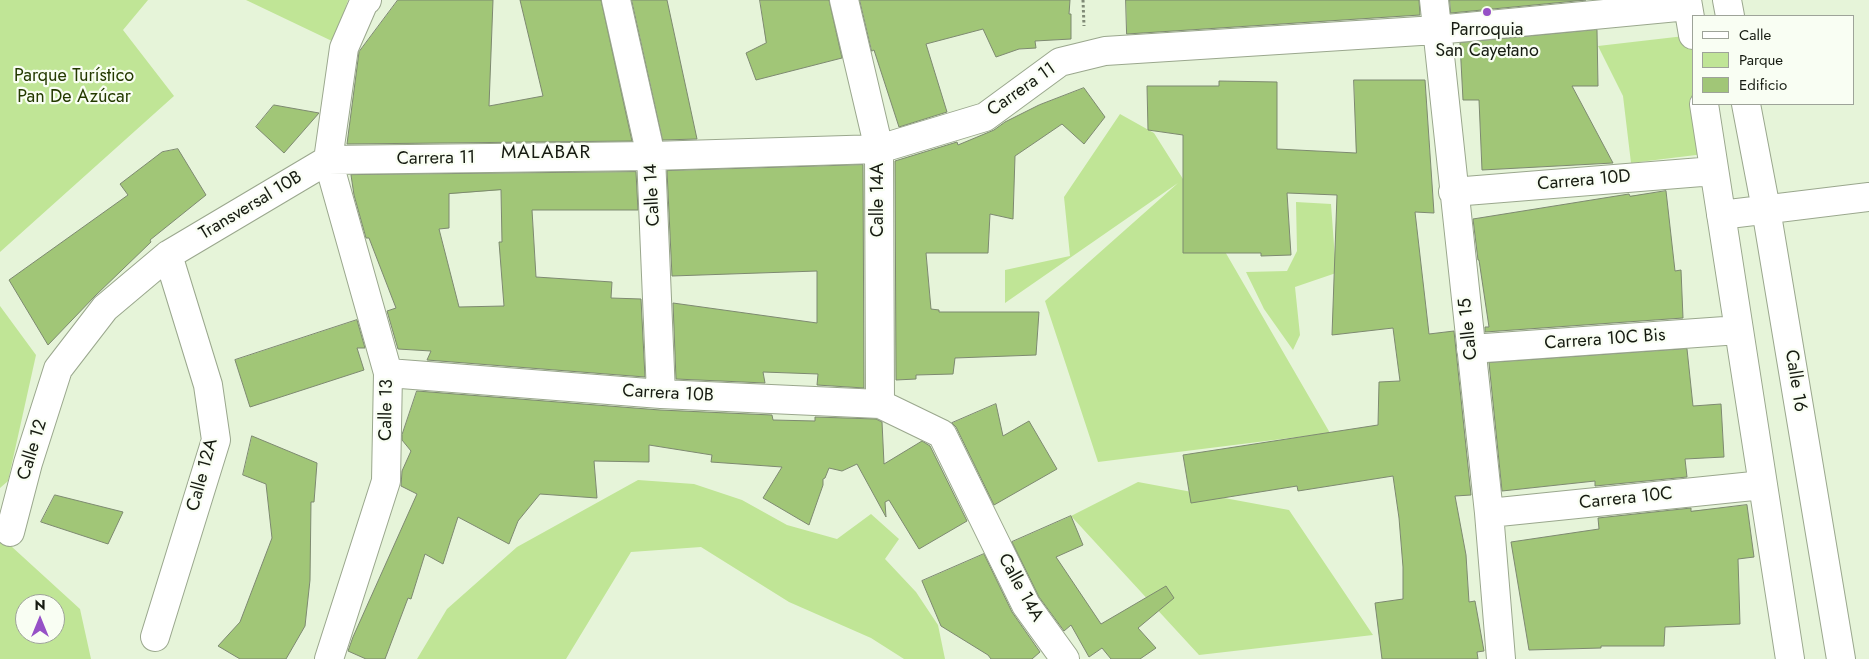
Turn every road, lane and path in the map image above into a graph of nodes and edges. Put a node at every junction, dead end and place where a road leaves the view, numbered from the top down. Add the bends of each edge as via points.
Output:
1 (367, 0) edge
2 (616, 0) edge
3 (844, 0) edge
4 (1434, 0) edge
5 (1727, 0) edge
6 (1688, 3) edge
7 (1730, 15) edge
8 (1692, 28) edge
9 (1436, 30) junction
10 (1704, 105) edge
11 (1746, 105) edge
12 (879, 150) junction
13 (651, 156) junction
14 (328, 160) junction
15 (1714, 171) junction
16 (1453, 192) junction
17 (1869, 196) edge
18 (1766, 209) junction
19 (1721, 215) junction
20 (168, 255) junction
21 (1739, 330) junction
22 (1471, 349) junction
23 (58, 369) joint
24 (388, 373) junction
25 (661, 394) junction
26 (880, 404) junction
27 (942, 434) joint
28 (1763, 485) junction
29 (1489, 513) junction
30 (10, 532) dead end
31 (154, 637) dead end
32 (329, 659) edge
33 (1065, 659) edge
34 (1501, 659) edge
35 (1790, 659) edge
36 (1841, 659) edge

1 - 14 street via 344,48
2 - 13 street, Calle 14
3 - 12 street, Calle 14A
4 - 9 street, Calle 15
5 - 7 street
6 - 8 street
6 - 9 street, Carrera 11
9 - 12 street, Carrera 11 via 1105,51 1060,62 986,117
9 - 16 street, Calle 15
10 - 15 street
11 - 18 street, Calle 16
12 - 13 street, Carrera 11
12 - 26 street, Calle 14A
13 - 14 street, Carrera 11
13 - 25 street, Calle 14
14 - 20 street, Transversal 10B
14 - 24 street, Calle 13
15 - 16 street, Carrera 10D
15 - 19 street
16 - 22 street, Calle 15
17 - 18 street
18 - 19 street
18 - 36 street, Calle 16
19 - 21 street
20 - 23 street, Transversal 10B via 105,308
20 - 31 street, Calle 12A via 208,385 216,440
21 - 22 street, Carrera 10C Bis
21 - 28 street
22 - 29 street, Calle 15
23 - 30 street, Calle 12
24 - 25 street, Carrera 10B
24 - 32 street, Calle 13 via 386,481
25 - 26 street, Carrera 10B
26 - 27 street, Carrera 10B
27 - 33 street, Calle 14A via 1026,605
28 - 29 street, Carrera 10C
28 - 35 street
29 - 34 street, Calle 15

